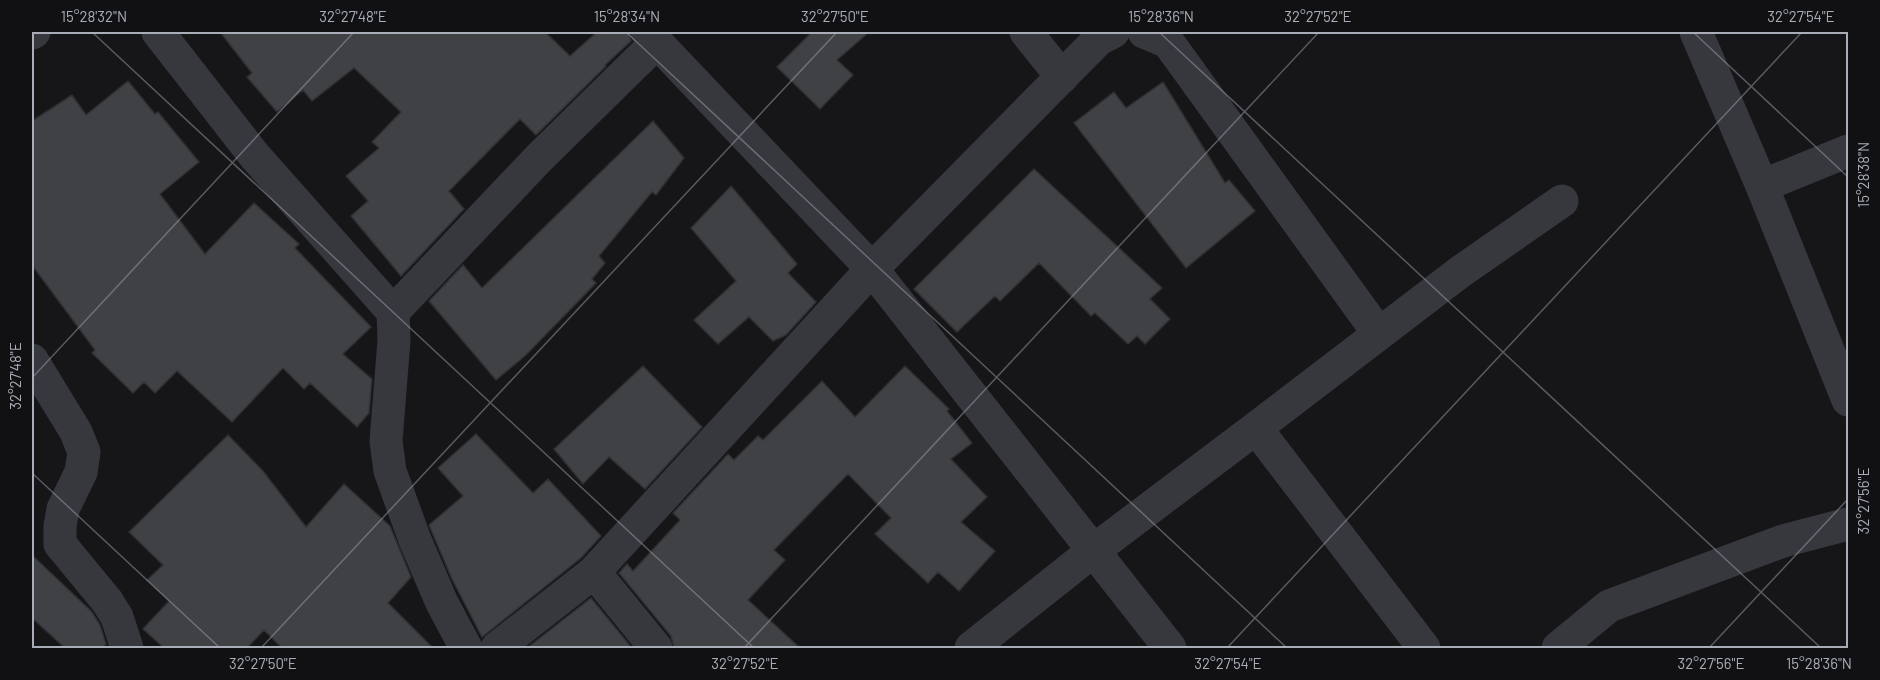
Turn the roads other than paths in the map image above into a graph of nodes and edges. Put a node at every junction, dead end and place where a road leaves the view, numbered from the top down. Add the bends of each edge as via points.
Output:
1 (158, 32) edge
2 (1026, 32) edge
3 (1113, 32) edge
4 (1144, 32) edge
5 (1696, 32) edge
6 (652, 37) edge
7 (1062, 77) junction
8 (1848, 151) edge
9 (1762, 186) junction
10 (1562, 201) dead end
11 (873, 269) junction
12 (393, 312) junction
13 (1379, 334) junction
14 (32, 360) edge
15 (1848, 400) edge
16 (1257, 428) junction
17 (1848, 524) edge
18 (1093, 551) junction
19 (594, 572) junction
20 (127, 648) edge
21 (466, 648) edge
22 (496, 648) edge
23 (656, 648) edge
24 (971, 648) edge
25 (1170, 648) edge
26 (1424, 648) edge
27 (1558, 648) edge

1 - 12 street via 255,155
2 - 7 street
3 - 7 street via 1099,39
4 - 13 street via 1168,42
5 - 9 street
6 - 11 street
6 - 12 street
7 - 11 street
8 - 9 street
9 - 15 street
10 - 13 street
11 - 18 street
11 - 19 street
12 - 21 street via 386,441 390,471 442,603
13 - 16 street
14 - 20 street via 84,452 81,472 63,509 60,544 107,601
16 - 18 street
16 - 26 street
17 - 27 street via 1783,541 1609,606
18 - 24 street
18 - 25 street
19 - 22 street
19 - 23 street

